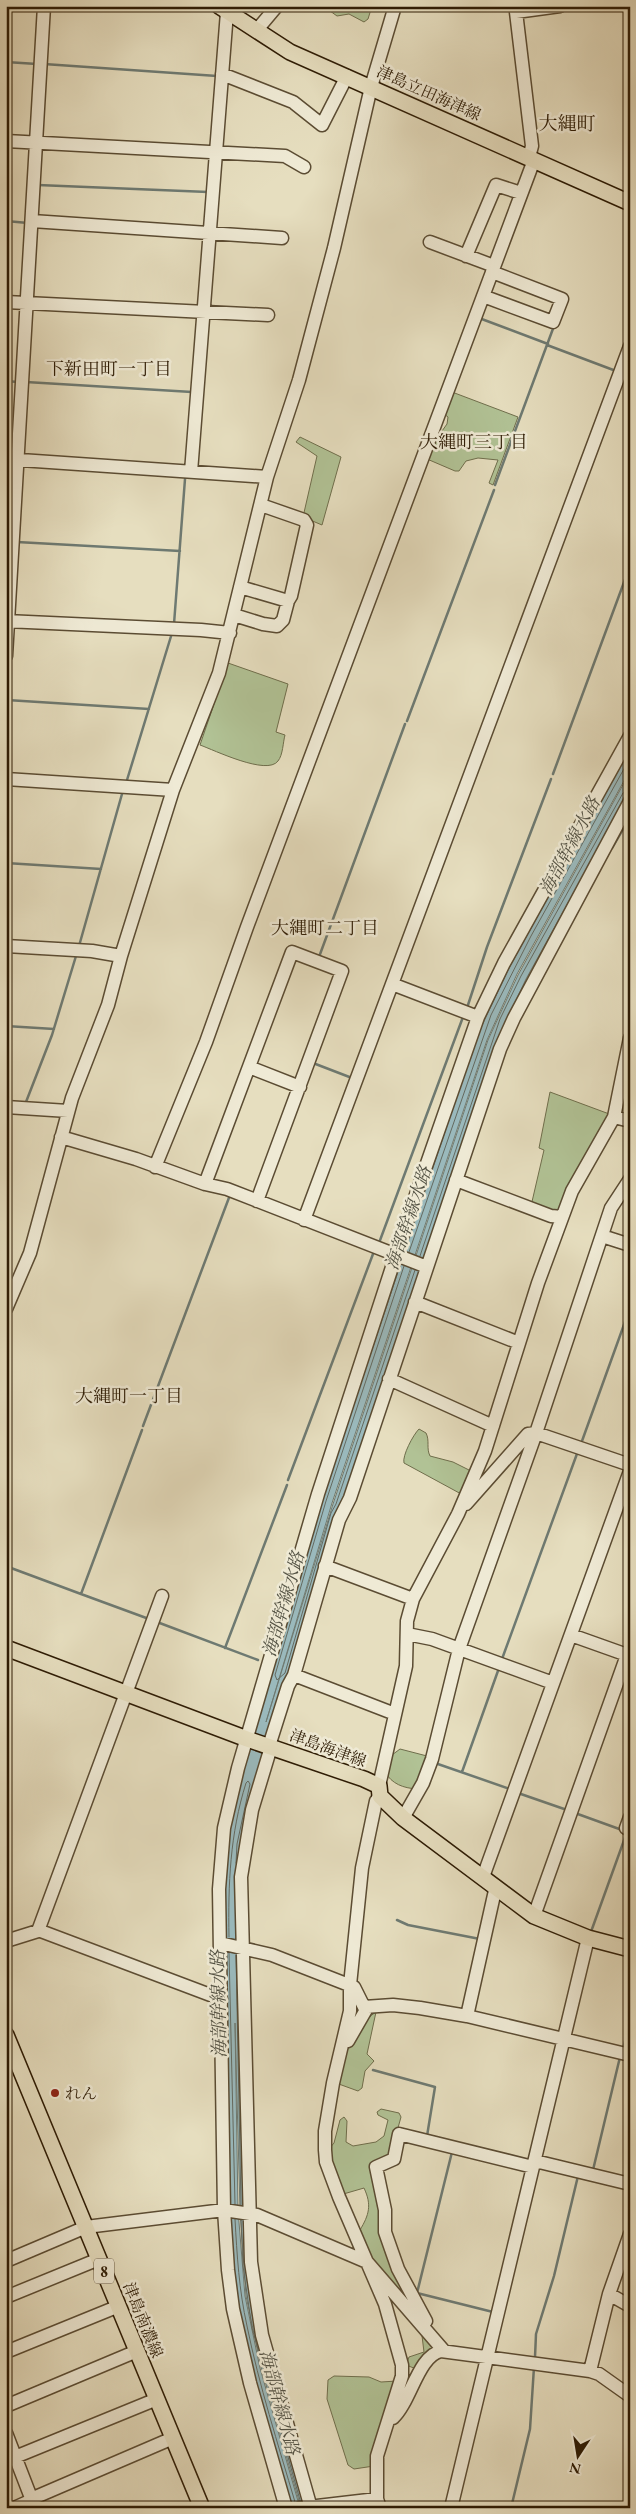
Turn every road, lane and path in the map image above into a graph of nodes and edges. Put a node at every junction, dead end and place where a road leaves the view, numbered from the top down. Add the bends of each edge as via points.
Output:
1 (44, 6) edge
2 (277, 6) edge
3 (395, 6) edge
4 (560, 6) edge
5 (224, 9) edge
6 (256, 31) junction
7 (222, 74) junction
8 (347, 76) junction
9 (371, 87) junction
10 (6, 142) edge
11 (36, 143) junction
12 (215, 153) junction
13 (531, 158) junction
14 (304, 167) dead end
15 (521, 193) junction
16 (630, 203) edge
17 (32, 221) junction
18 (209, 232) junction
19 (282, 238) dead end
20 (430, 242) dead end
21 (466, 256) junction
22 (493, 269) junction
23 (483, 296) junction
24 (6, 302) edge
25 (27, 303) junction
26 (203, 312) junction
27 (268, 315) dead end
28 (630, 346) edge
29 (13, 460) edge
30 (191, 472) junction
31 (268, 477) junction
32 (261, 505) junction
33 (240, 587) junction
34 (288, 601) junction
35 (234, 615) junction
36 (7, 621) edge
37 (230, 633) junction
38 (6, 656) edge
39 (630, 736) edge
40 (6, 779) edge
41 (172, 790) junction
42 (630, 801) edge
43 (6, 946) edge
44 (121, 956) junction
45 (392, 984) junction
46 (478, 1017) junction
47 (630, 1038) edge
48 (249, 1067) junction
49 (300, 1087) junction
50 (6, 1107) edge
51 (68, 1111) junction
52 (614, 1117) junction
53 (630, 1121) edge
54 (61, 1137) junction
55 (155, 1167) junction
56 (456, 1180) junction
57 (630, 1180) edge
58 (205, 1184) junction
59 (257, 1201) junction
60 (562, 1217) junction
61 (304, 1220) junction
62 (602, 1236) junction
63 (630, 1246) edge
64 (396, 1256) junction
65 (427, 1267) junction
66 (414, 1302) junction
67 (6, 1309) edge
68 (519, 1343) junction
69 (389, 1379) junction
70 (493, 1426) junction
71 (536, 1433) junction
72 (630, 1465) edge
73 (630, 1471) edge
74 (458, 1514) junction
75 (325, 1566) junction
76 (162, 1596) dead end
77 (413, 1599) junction
78 (407, 1634) junction
79 (571, 1634) junction
80 (6, 1648) edge
81 (459, 1649) junction
82 (629, 1656) edge
83 (294, 1675) junction
84 (553, 1683) junction
85 (127, 1694) junction
86 (395, 1714) junction
87 (249, 1739) junction
88 (270, 1746) junction
89 (379, 1791) junction
90 (630, 1817) edge
91 (403, 1818) junction
92 (630, 1830) edge
93 (482, 1877) junction
94 (496, 1886) junction
95 (534, 1916) junction
96 (38, 1930) junction
97 (588, 1938) junction
98 (6, 1941) edge
99 (222, 1944) junction
100 (243, 1948) junction
101 (630, 1949) edge
102 (350, 1985) junction
103 (222, 1999) junction
104 (368, 2008) junction
105 (466, 2016) junction
106 (6, 2035) edge
107 (564, 2040) junction
108 (342, 2049) junction
109 (630, 2055) edge
110 (534, 2164) junction
111 (630, 2184) edge
112 (226, 2210) junction
113 (248, 2213) junction
114 (86, 2227) junction
115 (628, 2242) edge
116 (99, 2259) junction
117 (6, 2261) edge
118 (367, 2262) junction
119 (609, 2294) junction
120 (6, 2297) edge
121 (118, 2306) junction
122 (630, 2306) edge
123 (137, 2351) junction
124 (6, 2352) edge
125 (444, 2352) junction
126 (488, 2358) junction
127 (590, 2371) junction
128 (630, 2396) edge
129 (157, 2399) junction
130 (6, 2406) edge
131 (390, 2422) junction
132 (6, 2434) edge
133 (173, 2438) junction
134 (15, 2457) junction
135 (33, 2502) edge
136 (379, 2503) edge
137 (307, 2507) edge
138 (14, 2508) edge
139 (202, 2508) edge
140 (286, 2508) edge
141 (451, 2508) edge

1 - 11 street
2 - 6 street
3 - 9 street
4 - 13 street via 516,12
5 - 6 main road, 津島立田海津線
5 - 7 street
6 - 8 main road, 津島立田海津線 via 290,52
7 - 8 street via 294,102 322,124
7 - 12 street
8 - 9 main road, 津島立田海津線
9 - 13 main road, 津島立田海津線
9 - 31 street via 299,380
10 - 11 street
11 - 12 street
11 - 17 street
12 - 14 street via 285,156
12 - 18 street
13 - 15 street
13 - 16 main road, 津島立田海津線
15 - 21 street via 496,185
15 - 22 street
17 - 18 street
17 - 25 street
18 - 19 street
18 - 26 street
20 - 21 street
21 - 22 street
22 - 23 street
22 - 23 street via 562,299 553,322
23 - 55 street via 206,1042
24 - 25 street
25 - 26 street
25 - 29 street
26 - 27 street
26 - 30 street
28 - 45 street
29 - 30 street
29 - 36 street
30 - 31 street
31 - 32 street
32 - 33 street
32 - 34 street via 304,520 307,525
33 - 34 street
33 - 35 street
34 - 35 street via 283,620 277,626
35 - 37 street
36 - 37 street
36 - 38 street
37 - 41 street via 208,706
39 - 46 street via 504,963
40 - 41 street
41 - 44 street
42 - 56 street via 514,1018 500,1049
43 - 44 street
44 - 51 street via 108,1005
45 - 46 street
45 - 61 street
46 - 64 street
47 - 52 street
48 - 49 street
48 - 49 street via 292,952 342,971
48 - 58 street
49 - 59 street
50 - 51 street
51 - 54 street
52 - 53 street
52 - 60 street via 572,1191
54 - 55 street
54 - 67 street via 30,1253
55 - 58 street
56 - 60 street via 551,1216
56 - 65 street
57 - 62 street via 611,1208
58 - 59 street via 227,1188
59 - 61 street
60 - 68 street
61 - 64 street
62 - 63 street
62 - 71 street
64 - 65 street
64 - 87 street via 318,1494
65 - 66 street
66 - 68 street
66 - 69 street
68 - 70 street
69 - 70 street
69 - 75 street
70 - 74 street
71 - 72 street
71 - 74 street via 528,1434
71 - 81 street
73 - 79 street
74 - 77 street
75 - 77 street
75 - 83 street
76 - 85 street
77 - 78 street
78 - 81 street
78 - 86 street via 406,1666
79 - 82 street
79 - 84 street
80 - 85 main road, 津島海津線
81 - 84 street
81 - 91 street via 432,1759 423,1783
82 - 95 street
83 - 86 street
83 - 88 street
84 - 93 street
85 - 87 main road, 津島海津線
85 - 96 street
86 - 89 street
87 - 88 main road, 津島海津線
87 - 99 street via 238,1768 224,1828 218,1889
88 - 89 main road, 津島海津線 via 364,1779
88 - 100 street via 245,1843 241,1877
89 - 91 main road, 津島海津線
89 - 102 street via 362,1868
90 - 92 street via 626,1828
91 - 93 main road, 津島海津線
93 - 94 main road, 津島海津線
94 - 95 main road, 津島海津線
94 - 105 street
95 - 97 main road, 津島海津線
96 - 98 street
96 - 103 street
97 - 101 main road, 津島海津線
97 - 107 street
99 - 100 street
99 - 103 street
100 - 102 street via 272,1955
100 - 113 street
102 - 104 street via 364,2007
102 - 108 street via 350,2010
103 - 112 street
104 - 105 street via 393,2005
104 - 108 street
105 - 107 street
106 - 114 main road, 津島南濃線 / 8
107 - 109 street
107 - 110 street
108 - 118 street via 325,2131 326,2162
110 - 111 street
110 - 125 street via 399,2134 394,2159 376,2167 385,2210 384,2226 398,2269
110 - 126 street
112 - 113 street
112 - 114 street
112 - 140 street via 234,2309 250,2383
113 - 118 street
113 - 137 street via 250,2262 262,2335
114 - 116 main road, 津島南濃線 / 8
114 - 117 street
115 - 119 street
116 - 120 street
116 - 121 main road, 津島南濃線 / 8
118 - 125 street
118 - 131 street via 385,2304 402,2365
119 - 122 street
119 - 127 street
121 - 123 main road, 津島南濃線 / 8
121 - 124 street
123 - 129 main road, 津島南濃線 / 8
123 - 130 street
125 - 126 street
125 - 131 street via 436,2352 424,2363 404,2404
126 - 127 street
126 - 141 street
127 - 128 street
129 - 133 main road, 津島南濃線 / 8
129 - 134 street
131 - 136 street via 377,2456
132 - 134 street
133 - 135 street
133 - 139 main road, 津島南濃線 / 8
134 - 135 street
135 - 138 street
136 - 137 street

